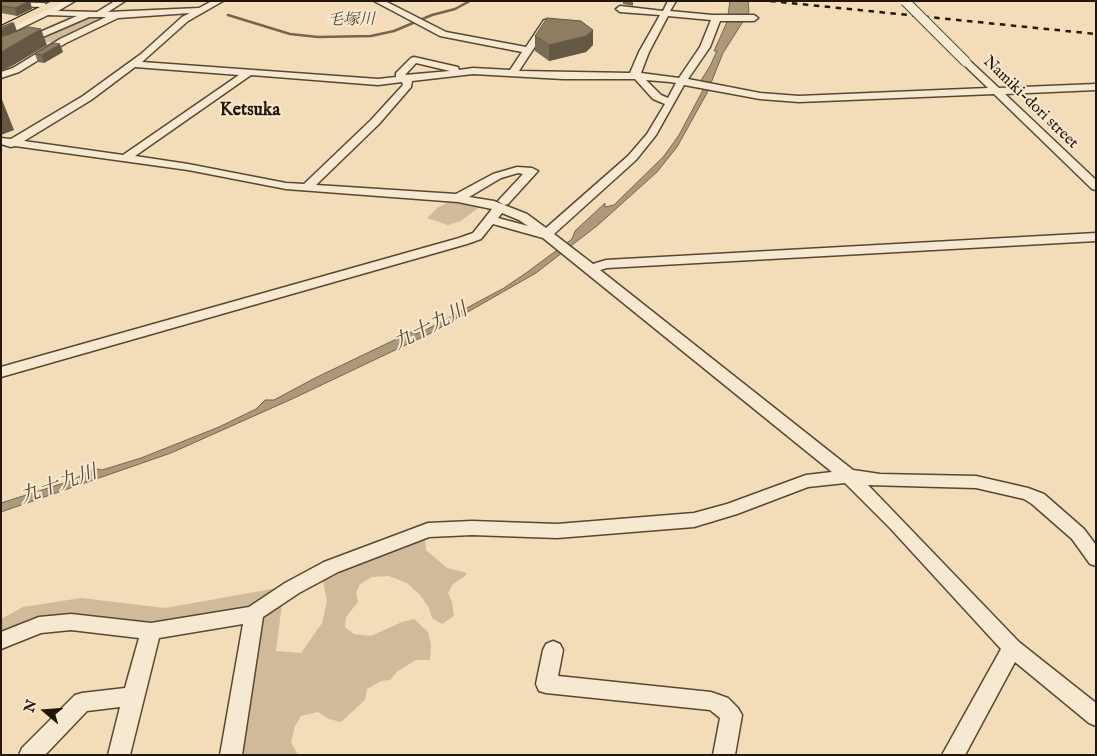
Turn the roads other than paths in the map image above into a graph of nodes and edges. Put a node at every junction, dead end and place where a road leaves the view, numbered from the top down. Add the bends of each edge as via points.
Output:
1 (62, 1) edge
2 (71, 1) edge
3 (120, 1) edge
4 (169, 1) edge
5 (219, 1) edge
6 (378, 1) edge
7 (672, 1) edge
8 (905, 1) edge
9 (2, 4) edge
10 (48, 6) edge
11 (620, 9) dead end
12 (203, 10) junction
13 (155, 12) junction
14 (94, 14) junction
15 (665, 14) junction
16 (119, 15) junction
17 (718, 18) junction
18 (753, 18) dead end
19 (547, 22) edge
20 (1, 26) edge
21 (1, 30) edge
22 (1, 35) edge
23 (526, 50) junction
24 (1, 52) edge
25 (133, 64) junction
26 (462, 71) junction
27 (248, 73) junction
28 (512, 74) junction
29 (1, 75) edge
30 (638, 76) junction
31 (405, 80) junction
32 (684, 81) junction
33 (1096, 86) edge
34 (996, 91) junction
35 (671, 102) junction
36 (7, 142) edge
37 (1, 150) edge
38 (125, 158) junction
39 (1096, 187) edge
40 (306, 188) junction
41 (458, 198) junction
42 (497, 211) junction
43 (548, 235) junction
44 (1096, 237) edge
45 (589, 269) junction
46 (1, 372) edge
47 (849, 476) junction
48 (1096, 560) edge
49 (254, 614) junction
50 (151, 631) junction
51 (1, 641) edge
52 (1012, 648) junction
53 (553, 650) dead end
54 (133, 696) junction
55 (1096, 716) edge
56 (30, 755) edge
57 (119, 755) edge
58 (231, 755) edge
59 (724, 755) edge
60 (953, 755) edge

1 - 21 main road
2 - 10 street
3 - 14 street
4 - 13 street
5 - 12 street
6 - 23 street via 443,34
7 - 15 street
8 - 34 street, Namiki-dori street, bridge
9 - 10 street
10 - 14 street
10 - 20 street
10 - 22 street
11 - 15 street
12 - 13 street
12 - 25 street via 176,26
13 - 16 street
14 - 16 street
14 - 24 street
15 - 17 street
15 - 30 street via 636,66
16 - 29 street
17 - 18 street
17 - 32 street
19 - 23 street
23 - 28 street
25 - 27 street
25 - 36 street via 87,98
26 - 28 street
26 - 31 street
26 - 31 street via 414,60 399,75
27 - 31 street via 364,82
27 - 38 street
28 - 30 street
30 - 32 street
30 - 35 street via 657,97
31 - 40 street via 408,85 375,122
32 - 34 street via 760,96 799,98
32 - 35 street
33 - 34 street
34 - 39 street, Namiki-dori street
35 - 43 street via 632,158
36 - 37 street
36 - 38 street
38 - 40 street
40 - 41 street
41 - 42 street via 497,176 517,170 532,171
41 - 43 street via 508,210 532,222
42 - 43 street via 534,233
42 - 46 street via 477,236 463,242
43 - 45 street
44 - 45 street via 606,264
45 - 47 street
47 - 48 street via 880,480 976,482 1028,494 1078,534
47 - 49 street via 806,481 694,520 557,531 428,530 331,568 292,588
47 - 52 street
49 - 50 street
49 - 58 street
50 - 51 street via 71,622 40,625
50 - 54 street
52 - 55 street
52 - 60 street
53 - 59 street via 546,684 712,701 721,705 731,715
54 - 56 street via 82,702
54 - 57 street

